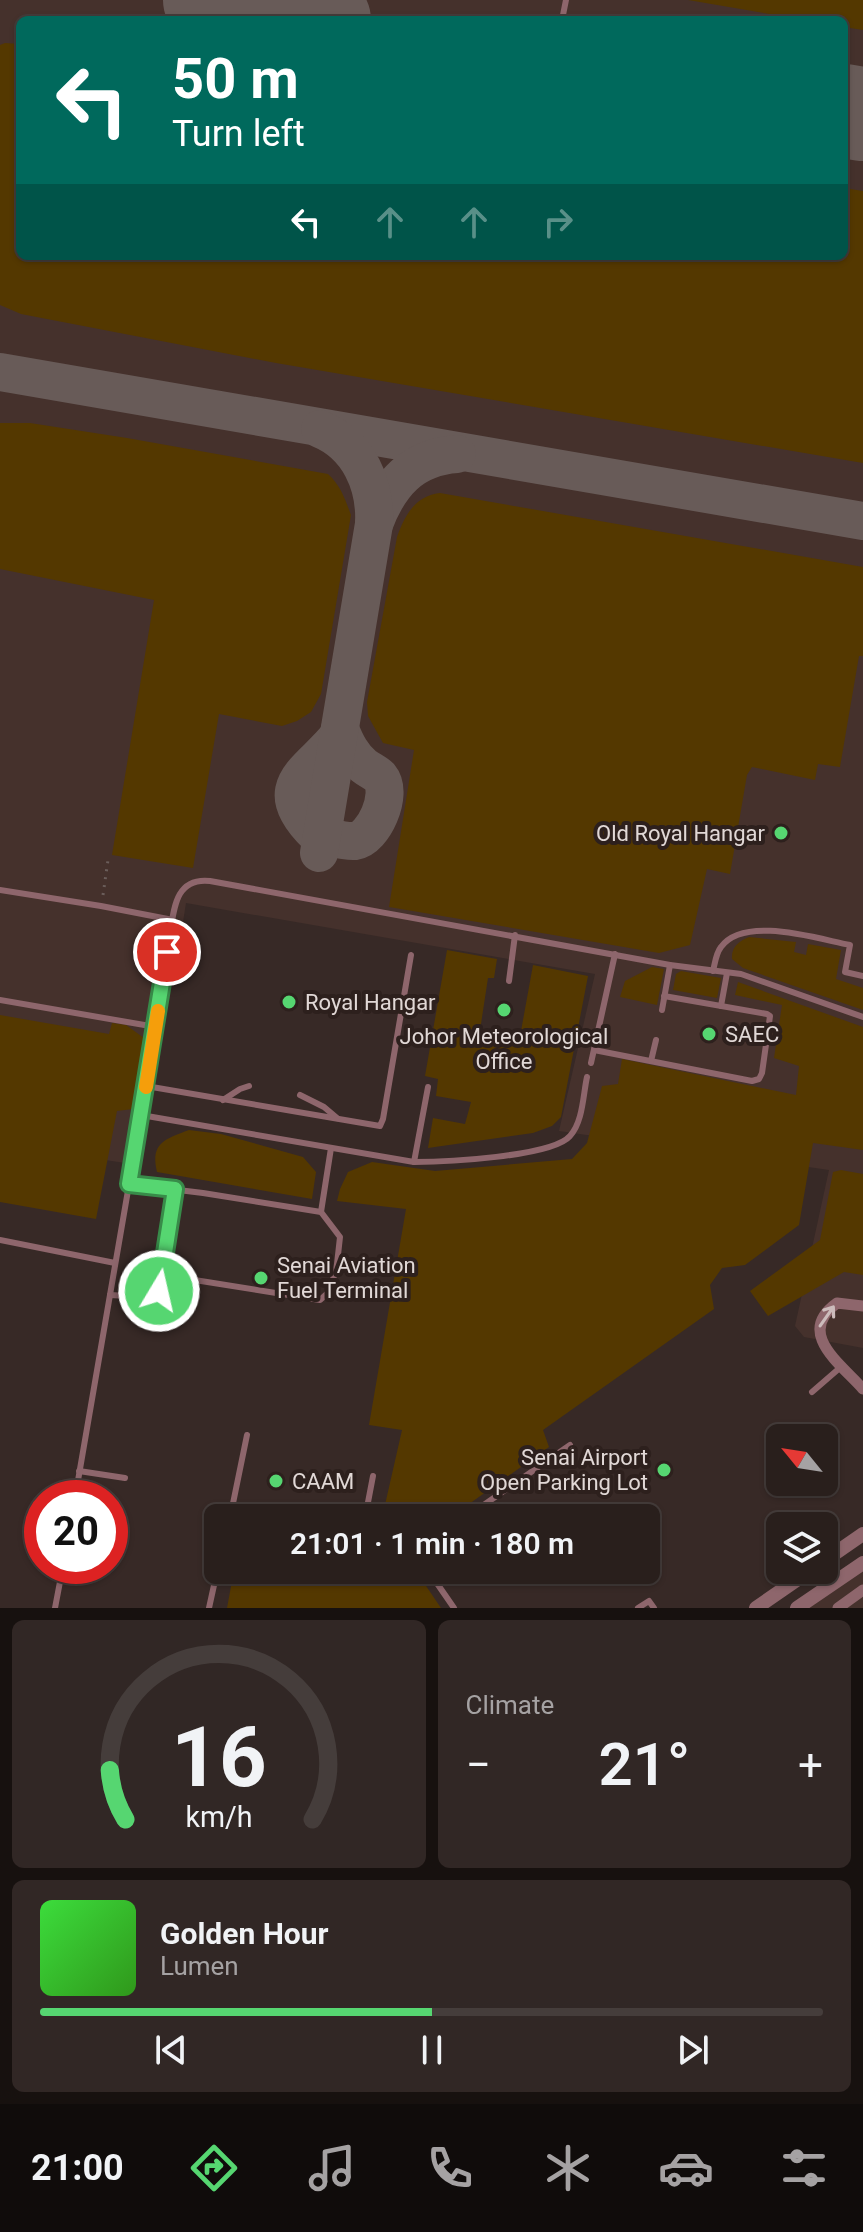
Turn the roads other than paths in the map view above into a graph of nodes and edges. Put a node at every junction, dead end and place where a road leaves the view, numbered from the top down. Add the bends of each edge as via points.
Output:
1 (0, 890) edge
2 (173, 920) junction
3 (515, 935) junction
4 (169, 940) dead end
5 (167, 952) dead end
6 (615, 954) junction
7 (411, 955) dead end
8 (670, 965) junction
9 (713, 971) junction
10 (727, 973) junction
11 (863, 976) edge
12 (509, 981) dead end
13 (664, 996) junction
14 (0, 1000) edge
15 (721, 1006) junction
16 (662, 1010) dead end
17 (863, 1017) edge
18 (156, 1027) junction
19 (656, 1040) dead end
20 (594, 1050) junction
21 (651, 1061) junction
22 (591, 1063) dead end
23 (587, 1077) dead end
24 (146, 1086) junction
25 (249, 1086) dead end
26 (428, 1087) dead end
27 (300, 1095) dead end
28 (223, 1100) junction
29 (141, 1115) junction
30 (340, 1120) junction
31 (331, 1148) junction
32 (414, 1162) junction
33 (129, 1184) junction
34 (175, 1189) junction
35 (321, 1212) junction
36 (0, 1240) edge
37 (115, 1263) junction
38 (159, 1291) junction
39 (110, 1295) junction
40 (863, 1306) edge
41 (842, 1366) junction
42 (863, 1388) edge
43 (812, 1392) dead end
44 (247, 1435) dead end
45 (570, 1445) dead end
46 (79, 1471) junction
47 (373, 1476) dead end
48 (125, 1478) dead end
49 (78, 1480) edge
50 (233, 1504) edge
51 (368, 1504) edge
52 (485, 1504) edge
53 (863, 1534) edge
54 (838, 1551) edge
55 (863, 1563) edge
56 (60, 1584) edge
57 (214, 1584) edge
58 (437, 1584) edge
59 (791, 1584) edge
60 (863, 1590) edge
61 (55, 1608) edge
62 (209, 1608) edge
63 (454, 1608) edge
64 (638, 1608) edge
65 (654, 1608) edge
66 (756, 1608) edge
67 (797, 1608) edge
68 (838, 1608) edge

1 - 2 lane
2 - 3 lane via 182,890 200,880
2 - 4 lane
3 - 6 lane
3 - 12 lane
5 - 18 lane
6 - 8 lane
6 - 20 lane
7 - 30 lane via 380,1126
8 - 9 lane
8 - 13 lane
9 - 10 lane
9 - 11 lane via 722,945 731,938 769,930 850,945 845,972
10 - 15 lane
10 - 17 lane
13 - 15 lane
13 - 16 lane
14 - 18 lane
15 - 21 lane via 770,1016 759,1079
18 - 24 lane
19 - 21 lane
20 - 21 lane
20 - 22 lane
23 - 32 lane via 571,1136 556,1146
24 - 28 lane
24 - 29 lane
25 - 28 lane
26 - 32 lane
27 - 30 lane
28 - 30 lane
29 - 31 lane
29 - 33 lane
31 - 32 lane
31 - 35 lane
33 - 34 lane
33 - 37 lane
34 - 35 lane
34 - 38 lane
35 - 38 lane via 340,1237 330,1291 320,1300 182,1278
36 - 37 lane
37 - 39 lane
38 - 39 lane
39 - 46 lane
41 -> 40 street via 824,1345 819,1326 837,1303
41 - 42 street
41 - 43 lane
44 - 50 lane
45 - 52 lane
46 - 48 lane
46 - 49 lane
47 - 51 lane
53 - 54 street
55 - 67 street
56 - 61 lane
57 - 62 lane
58 - 63 lane
59 - 66 street
60 - 68 street
64 - 65 lane via 649,1601

